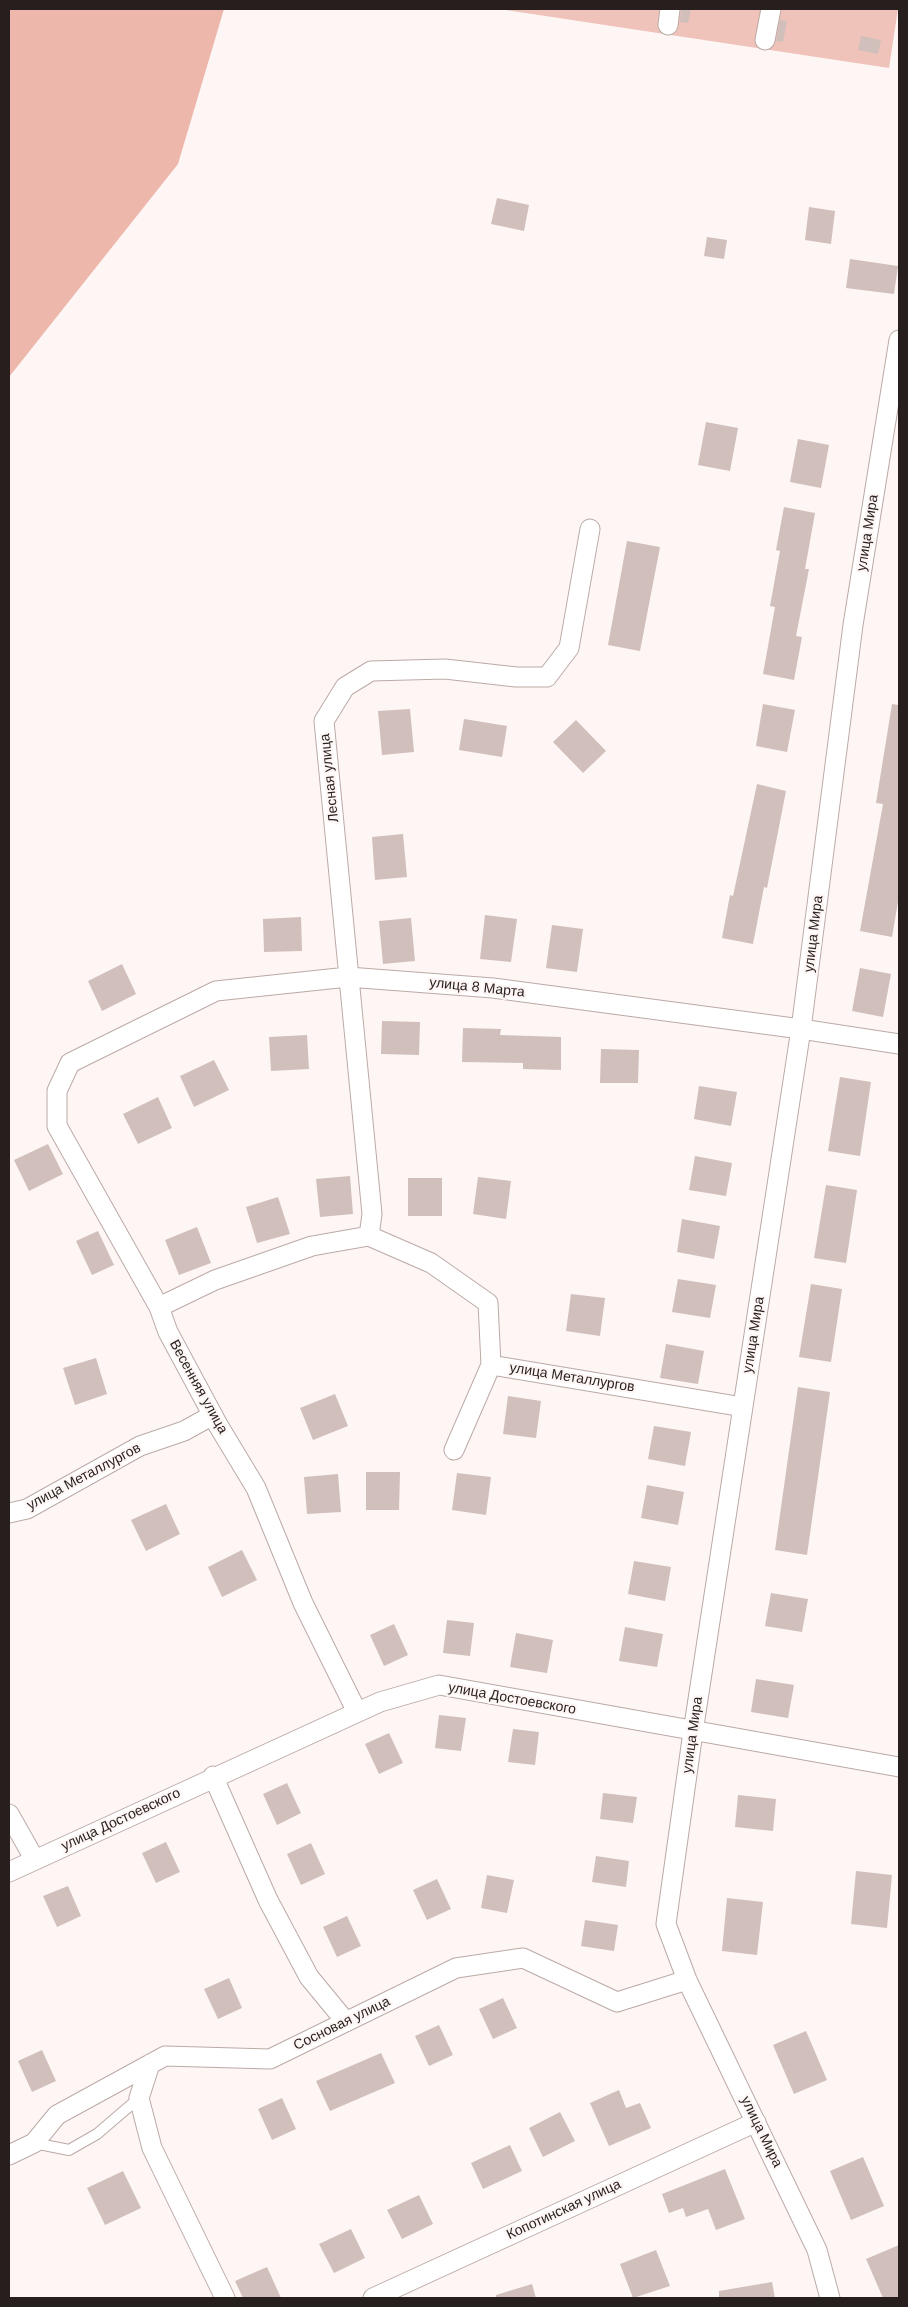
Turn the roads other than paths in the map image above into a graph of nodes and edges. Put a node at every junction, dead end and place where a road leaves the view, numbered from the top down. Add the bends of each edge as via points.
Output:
1 (771, 9) edge
2 (765, 40) dead end
3 (899, 340) edge
4 (590, 529) dead end
5 (348, 977) junction
6 (801, 1029) junction
7 (899, 1044) edge
8 (70, 1063) joint
9 (369, 1236) junction
10 (159, 1307) junction
11 (491, 1365) junction
12 (743, 1407) junction
13 (213, 1415) junction
14 (454, 1450) dead end
15 (9, 1513) edge
16 (357, 1712) junction
17 (693, 1732) junction
18 (899, 1768) edge
19 (213, 1776) junction
20 (9, 1814) edge
21 (34, 1860) junction
22 (9, 1872) edge
23 (687, 1980) junction
24 (346, 2022) junction
25 (150, 2064) junction
26 (139, 2098) junction
27 (756, 2122) junction
28 (34, 2143) junction
29 (9, 2155) edge
30 (225, 2298) edge
31 (373, 2298) edge
32 (830, 2298) edge

1 - 2 street
3 - 6 street, улица Мира via 853,625
4 - 5 street, Лесная улица via 568,648 547,677 445,669 371,671 345,687 324,721 340,864
5 - 6 street, улица 8 Марта via 493,988
5 - 8 street, улица 8 Марта via 216,991
5 - 9 street, Лесная улица via 372,1214
6 - 7 street, улица 8 Марта
6 - 12 street, улица Мира
8 - 10 street, Весенняя улица via 57,1091 57,1126
9 - 10 street via 312,1246 215,1280
9 - 11 street, улица Металлургов via 431,1263 488,1303
10 - 13 street, Весенняя улица via 168,1332
11 - 12 street, улица Металлургов
11 - 14 street
12 - 17 street, улица Мира
13 - 15 street, улица Металлургов via 184,1431 140,1446 27,1509
13 - 16 street, Весенняя улица via 256,1488 303,1603
16 - 17 street, улица Достоевского via 439,1685
16 - 19 street, улица Достоевского
17 - 18 street, улица Достоевского
17 - 23 street, улица Мира via 666,1924
19 - 21 street, улица Достоевского
19 - 24 street via 272,1909 309,1977
20 - 21 street
21 - 22 street, улица Достоевского
23 - 24 street, Сосновая улица via 617,2002 523,1958 456,1968
23 - 27 street, улица Мира
24 - 25 street, Сосновая улица via 270,2059 165,2056
25 - 26 street
25 - 28 street, Сосновая улица via 57,2115
26 - 28 lane via 97,2134 70,2150
26 - 30 street via 152,2148
27 - 31 street, Копотинская улица
27 - 32 street, улица Мира via 817,2250
28 - 29 street, Сосновая улица

